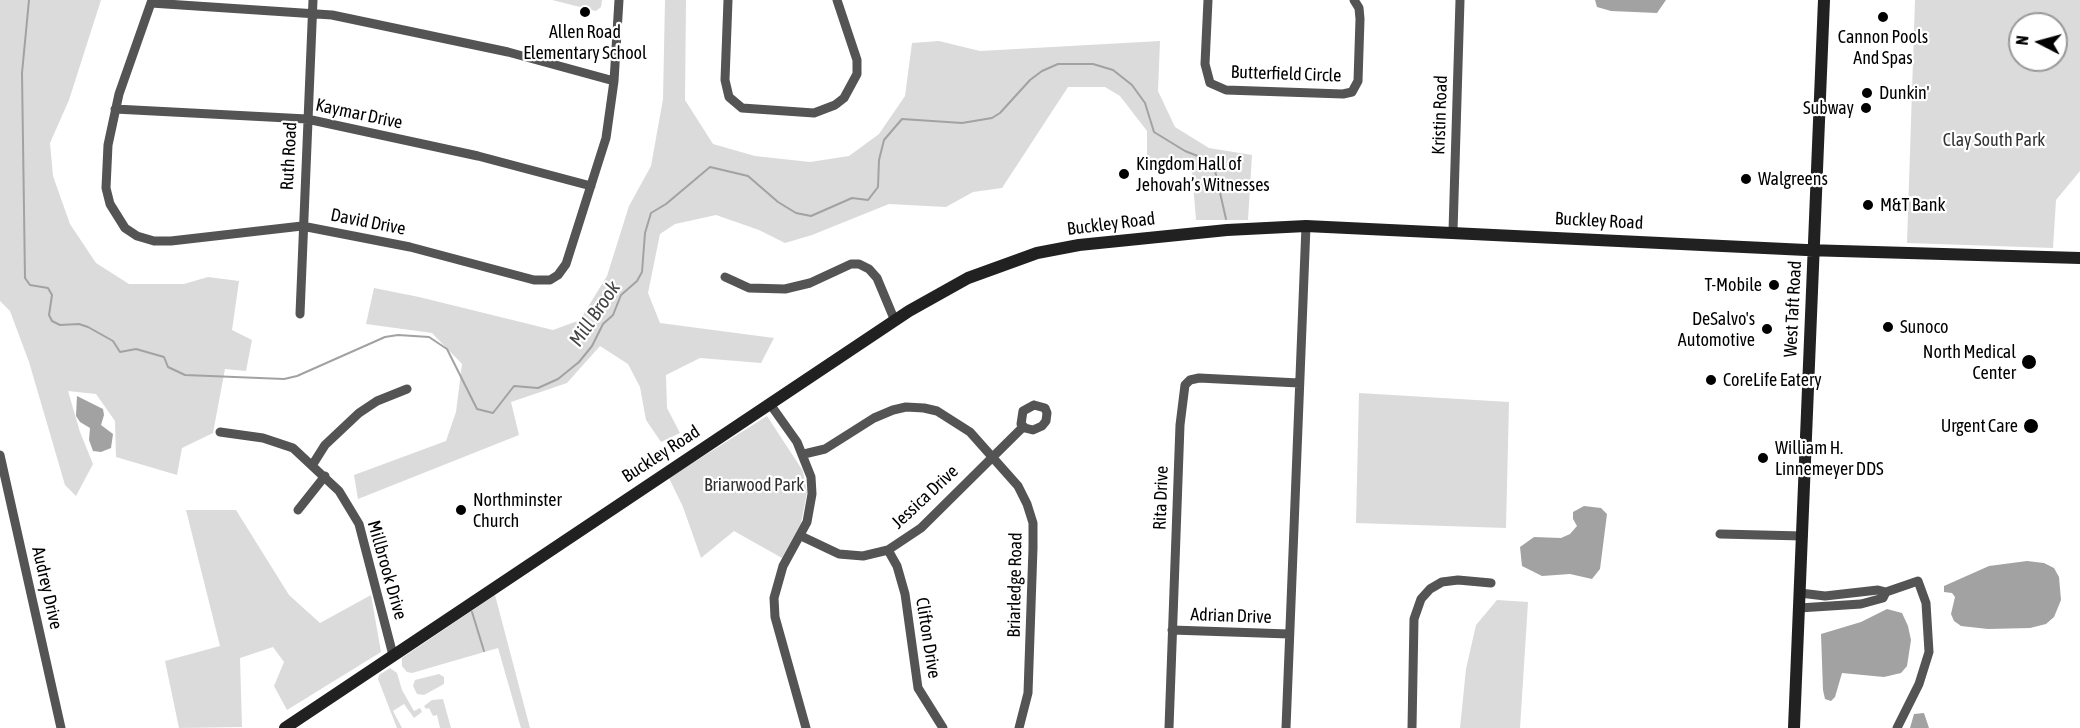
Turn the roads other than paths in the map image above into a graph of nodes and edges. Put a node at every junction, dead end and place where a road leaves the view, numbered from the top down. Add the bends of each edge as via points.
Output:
1 (313, 0) edge
2 (620, 0) edge
3 (728, 0) edge
4 (837, 0) edge
5 (1208, 0) edge
6 (1354, 0) edge
7 (1460, 0) edge
8 (1824, 0) edge
9 (152, 2) edge
10 (312, 12) junction
11 (614, 81) junction
12 (115, 109) junction
13 (307, 119) junction
14 (591, 186) junction
15 (302, 226) junction
16 (1306, 226) junction
17 (1453, 231) junction
18 (1814, 251) junction
19 (2080, 258) edge
20 (726, 277) dead end
21 (300, 314) dead end
22 (895, 321) junction
23 (1299, 383) junction
24 (407, 389) dead end
25 (770, 404) junction
26 (1023, 427) dead end
27 (220, 432) dead end
28 (804, 454) junction
29 (0, 455) edge
30 (992, 457) junction
31 (313, 464) junction
32 (325, 476) junction
33 (3, 486) edge
34 (298, 510) dead end
35 (1720, 534) dead end
36 (801, 536) junction
37 (1803, 537) junction
38 (888, 550) junction
39 (1491, 583) dead end
40 (1886, 592) junction
41 (1800, 593) junction
42 (1799, 608) junction
43 (1172, 630) junction
44 (1289, 634) junction
45 (393, 655) junction
46 (61, 728) edge
47 (285, 728) edge
48 (806, 728) edge
49 (943, 728) edge
50 (1019, 728) edge
51 (1169, 728) edge
52 (1286, 728) edge
53 (1412, 728) edge
54 (1794, 728) edge
55 (1897, 728) edge

1 - 10 street, Ruth Road
2 - 11 street, David Drive
3 - 4 street via 725,81 729,97 742,108 814,113 844,98 857,74 857,60
5 - 6 street, Butterfield Circle via 1205,64 1210,83 1226,90 1343,94 1352,92 1358,81 1360,19
7 - 17 street, Kristin Road
8 - 18 street, West Taft Road
9 - 10 street
9 - 12 street, David Drive
10 - 11 street via 508,52
10 - 13 street, Ruth Road
11 - 14 street, David Drive via 606,138
12 - 13 street, Kaymar Drive
12 - 15 street, David Drive via 106,188 114,215 137,236 171,241
13 - 14 street, Kaymar Drive via 478,156
13 - 15 street, Ruth Road
14 - 15 street, David Drive via 566,264 550,280 534,280 410,248
15 - 21 street, Ruth Road
16 - 17 street, Buckley Road
16 - 22 street, Buckley Road via 1227,230 1037,253 968,278
16 - 23 street
17 - 18 street, Buckley Road
18 - 19 street, Buckley Road
18 - 37 street, West Taft Road
20 - 22 street via 749,288 785,289 859,264 878,278
22 - 25 street, Buckley Road
23 - 43 street, Rita Drive via 1198,378 1185,386
23 - 44 street
24 - 31 street via 376,401 359,413 325,445
25 - 28 street
25 - 45 street, Buckley Road
26 - 30 street, Jessica Drive
27 - 31 street, Millbrook Drive via 280,442
28 - 30 street, Briarledge Road via 825,449 874,418 906,407 937,411 955,421
28 - 36 street via 812,494
29 - 33 street, Audrey Drive
30 - 38 street, Jessica Drive via 921,528
30 - 50 street, Briarledge Road via 1018,486 1033,523 1028,693
31 - 32 street, Millbrook Drive
32 - 34 street
32 - 45 street, Millbrook Drive via 346,500 359,524
33 - 46 street, Audrey Drive
35 - 37 street
36 - 38 street, Jessica Drive via 839,554 863,556
36 - 48 street via 783,566 774,598 775,616
37 - 41 street, West Taft Road
38 - 49 street, Clifton Drive via 905,594 918,688
39 - 53 street via 1442,582 1421,599 1414,619
40 - 41 street via 1825,596
40 - 42 street via 1883,598 1861,604
40 - 55 street via 1918,581 1929,624 1927,661
41 - 42 street, West Taft Road
42 - 54 street, West Taft Road
43 - 44 street, Adrian Drive
43 - 51 street, Rita Drive
44 - 52 street
45 - 47 street, Buckley Road

